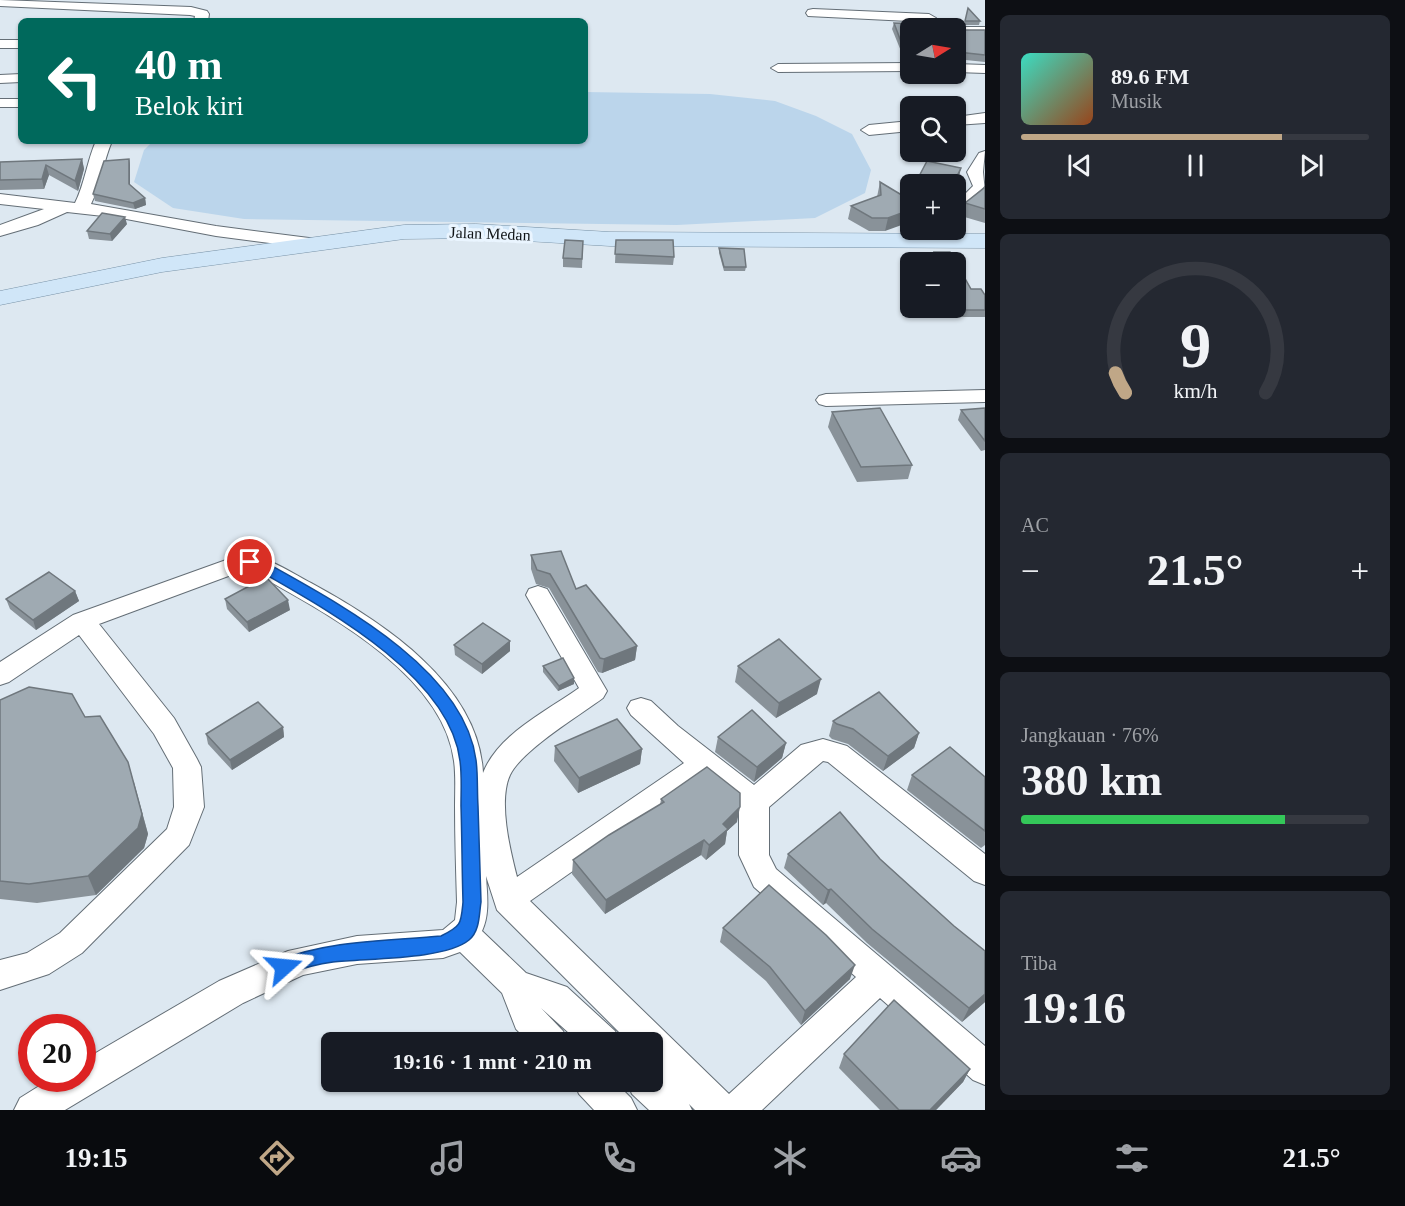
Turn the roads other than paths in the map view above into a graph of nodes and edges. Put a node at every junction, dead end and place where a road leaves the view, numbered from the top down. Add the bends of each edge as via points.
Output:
1 (915, 0) edge
2 (0, 2) edge
3 (813, 13) dead end
4 (201, 18) edge
5 (966, 31) edge
6 (985, 31) edge
7 (0, 44) edge
8 (18, 44) edge
9 (900, 67) edge
10 (778, 68) dead end
11 (966, 68) edge
12 (985, 69) edge
13 (18, 78) edge
14 (0, 79) edge
15 (0, 103) edge
16 (18, 103) edge
17 (985, 118) edge
18 (966, 120) edge
19 (900, 127) edge
20 (869, 130) dead end
21 (103, 144) edge
22 (985, 156) edge
23 (980, 173) edge
24 (0, 199) edge
25 (966, 203) edge
26 (72, 207) junction
27 (0, 231) edge
28 (900, 234) edge
29 (966, 239) edge
30 (985, 241) edge
31 (309, 243) junction
32 (0, 298) edge
33 (985, 396) edge
34 (826, 400) dead end
35 (538, 595) dead end
36 (82, 621) junction
37 (0, 675) edge
38 (640, 708) dead end
39 (704, 764) junction
40 (754, 802) junction
41 (985, 872) edge
42 (508, 900) junction
43 (463, 934) junction
44 (0, 975) edge
45 (879, 978) junction
46 (515, 984) junction
47 (541, 1032) edge
48 (592, 1032) edge
49 (641, 1032) edge
50 (663, 1054) edge
51 (985, 1068) edge
52 (601, 1092) edge
53 (655, 1092) edge
54 (32, 1110) edge
55 (620, 1110) edge
56 (674, 1110) edge
57 (720, 1110) edge
58 (737, 1110) edge

1 - 3 street via 933,23
2 - 4 street via 191,11 202,14
5 - 6 street
7 - 8 street
9 - 10 street
11 - 12 street
13 - 14 street
15 - 16 street
17 - 18 street
19 - 20 street
21 - 26 street via 95,161 91,188
22 - 23 street
23 - 25 street via 981,186
24 - 26 street
26 - 27 street
26 - 31 street
28 - 31 main road, Jalan Medan via 610,239 466,231 404,232
29 - 30 main road, Jalan Medan
31 - 32 main road, Jalan Medan via 162,265
33 - 34 street
35 - 42 street via 594,692 510,754 497,770 492,796 494,835
36 - 37 street
36 - 43 street via 250,562 336,608 412,665 452,714 468,760 472,902 470,923
36 - 44 street via 164,726 187,766 189,807 179,836 71,943 39,964
38 - 39 street
39 - 40 street
39 - 42 street
40 - 41 street via 811,753 830,751
40 - 45 street via 754,855 765,878
42 - 49 street
43 - 46 street
43 - 54 street via 443,944 357,950 299,961 231,992
45 - 51 street
45 - 58 street
46 - 47 street via 528,1018
46 - 48 street via 555,998
50 - 57 street
52 - 55 street
53 - 56 street

